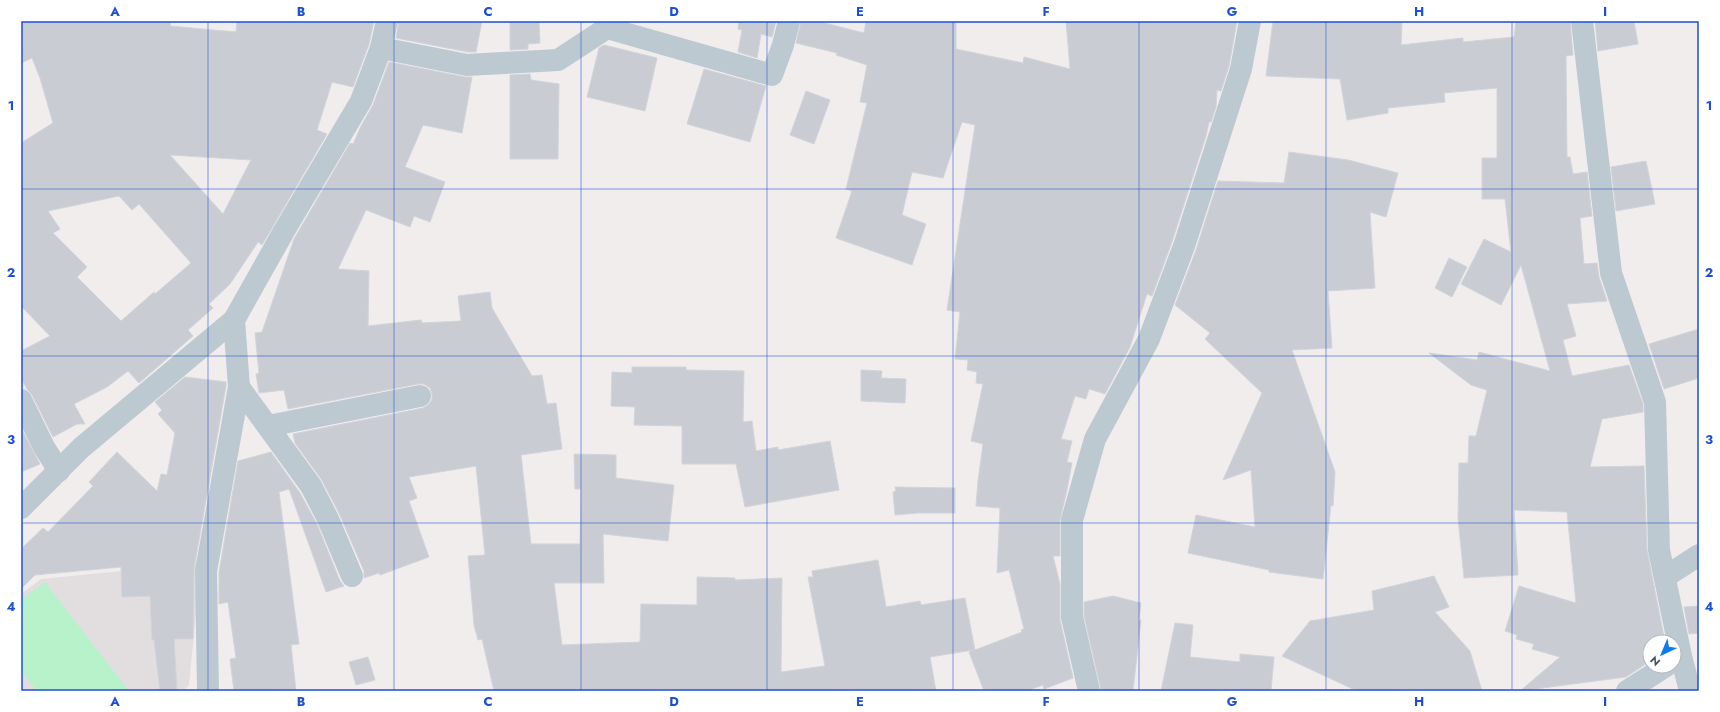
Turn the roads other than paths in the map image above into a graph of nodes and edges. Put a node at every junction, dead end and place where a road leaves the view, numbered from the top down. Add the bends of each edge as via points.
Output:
1 (387, 21) edge
2 (789, 21) edge
3 (1250, 21) edge
4 (1582, 21) edge
5 (381, 48) junction
6 (234, 320) junction
7 (240, 387) junction
8 (420, 396) dead end
9 (21, 400) edge
10 (268, 426) junction
11 (59, 471) junction
12 (21, 508) edge
13 (1699, 555) edge
14 (352, 576) dead end
15 (1665, 577) junction
16 (1670, 634) edge
17 (1653, 674) edge
18 (1680, 674) edge
19 (208, 691) edge
20 (1089, 691) edge
21 (1627, 691) edge
22 (1690, 691) edge

1 - 5 street
2 - 5 street via 772,75 607,28 558,60 467,65
3 - 20 street via 1241,69 1184,246 1149,339 1095,439 1072,520 1072,617
4 - 15 street via 1611,273 1655,402 1659,550
5 - 6 street via 361,102
6 - 7 street
6 - 11 street via 81,448
7 - 10 street
7 - 19 street via 206,571
8 - 10 street
9 - 11 street
10 - 14 street via 311,486
11 - 12 street
13 - 15 street
15 - 16 street
17 - 21 street
18 - 22 street

